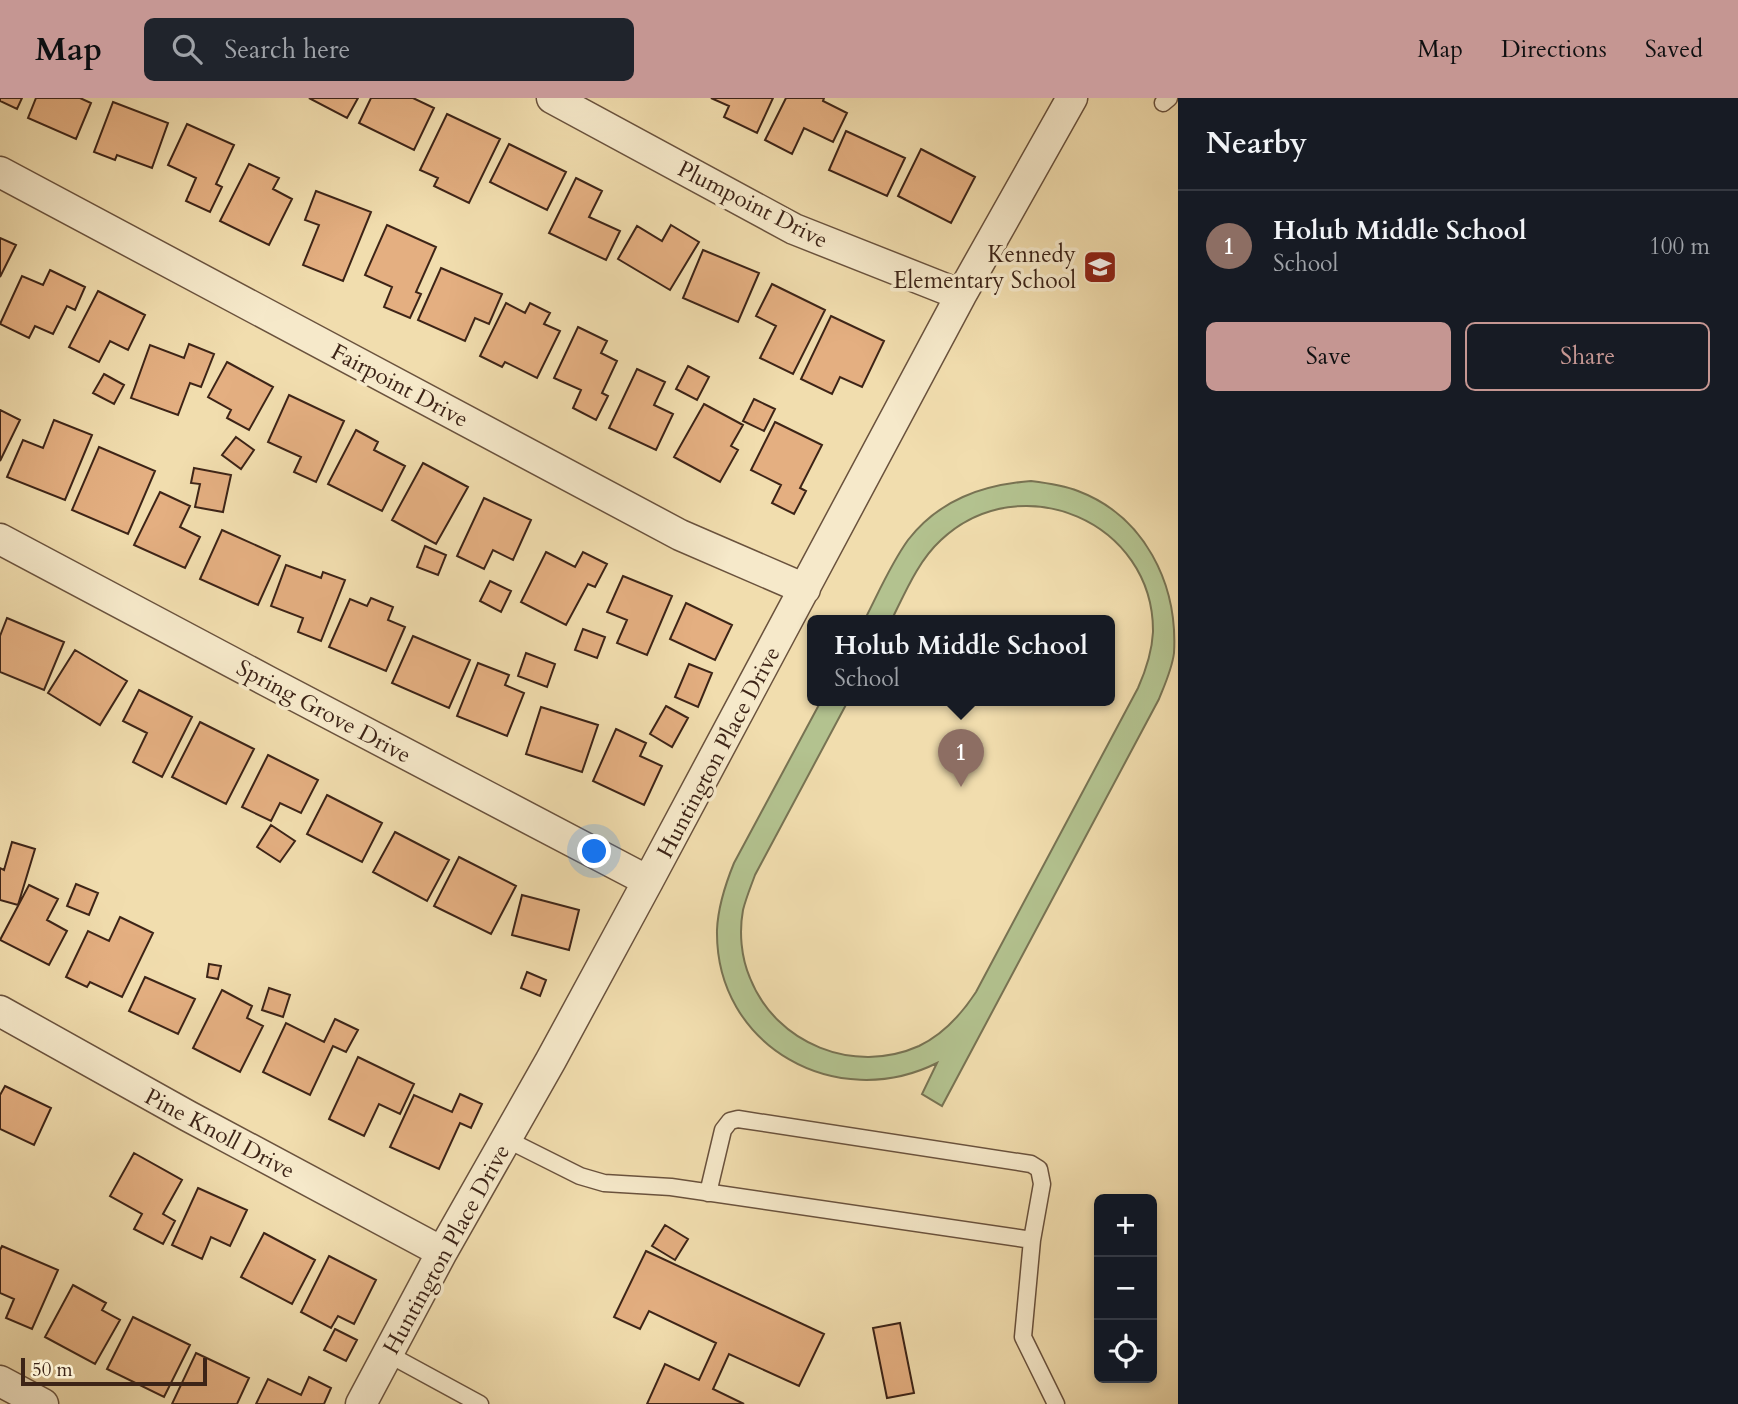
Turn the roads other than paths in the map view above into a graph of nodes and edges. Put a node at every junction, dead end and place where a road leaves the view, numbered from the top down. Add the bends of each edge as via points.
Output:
1 (552, 98) edge
2 (1072, 98) edge
3 (0, 172) edge
4 (961, 295) junction
5 (0, 539) edge
6 (805, 589) junction
7 (648, 881) junction
8 (0, 1011) edge
9 (506, 1139) junction
10 (708, 1193) junction
11 (1032, 1240) junction
12 (442, 1252) junction
13 (388, 1354) junction
14 (0, 1381) edge
15 (43, 1404) edge
16 (361, 1404) edge
17 (480, 1404) edge
18 (1056, 1404) edge

1 - 4 street, Plumpoint Drive via 794,229
2 - 4 street, Huntington Place Drive
3 - 6 street, Fairpoint Drive via 680,535
4 - 6 street, Huntington Place Drive
5 - 7 street, Spring Grove Drive
6 - 7 street, Huntington Place Drive
7 - 9 street, Huntington Place Drive
8 - 12 street, Pine Knoll Drive
9 - 10 lane via 604,1183
9 - 12 street, Huntington Place Drive
10 - 11 lane
10 - 11 lane via 723,1130 738,1119 1031,1164 1038,1169 1042,1184
11 - 18 lane via 1023,1337
12 - 13 street, Huntington Place Drive
13 - 16 street, Huntington Place Drive
13 - 17 lane
14 - 15 street

